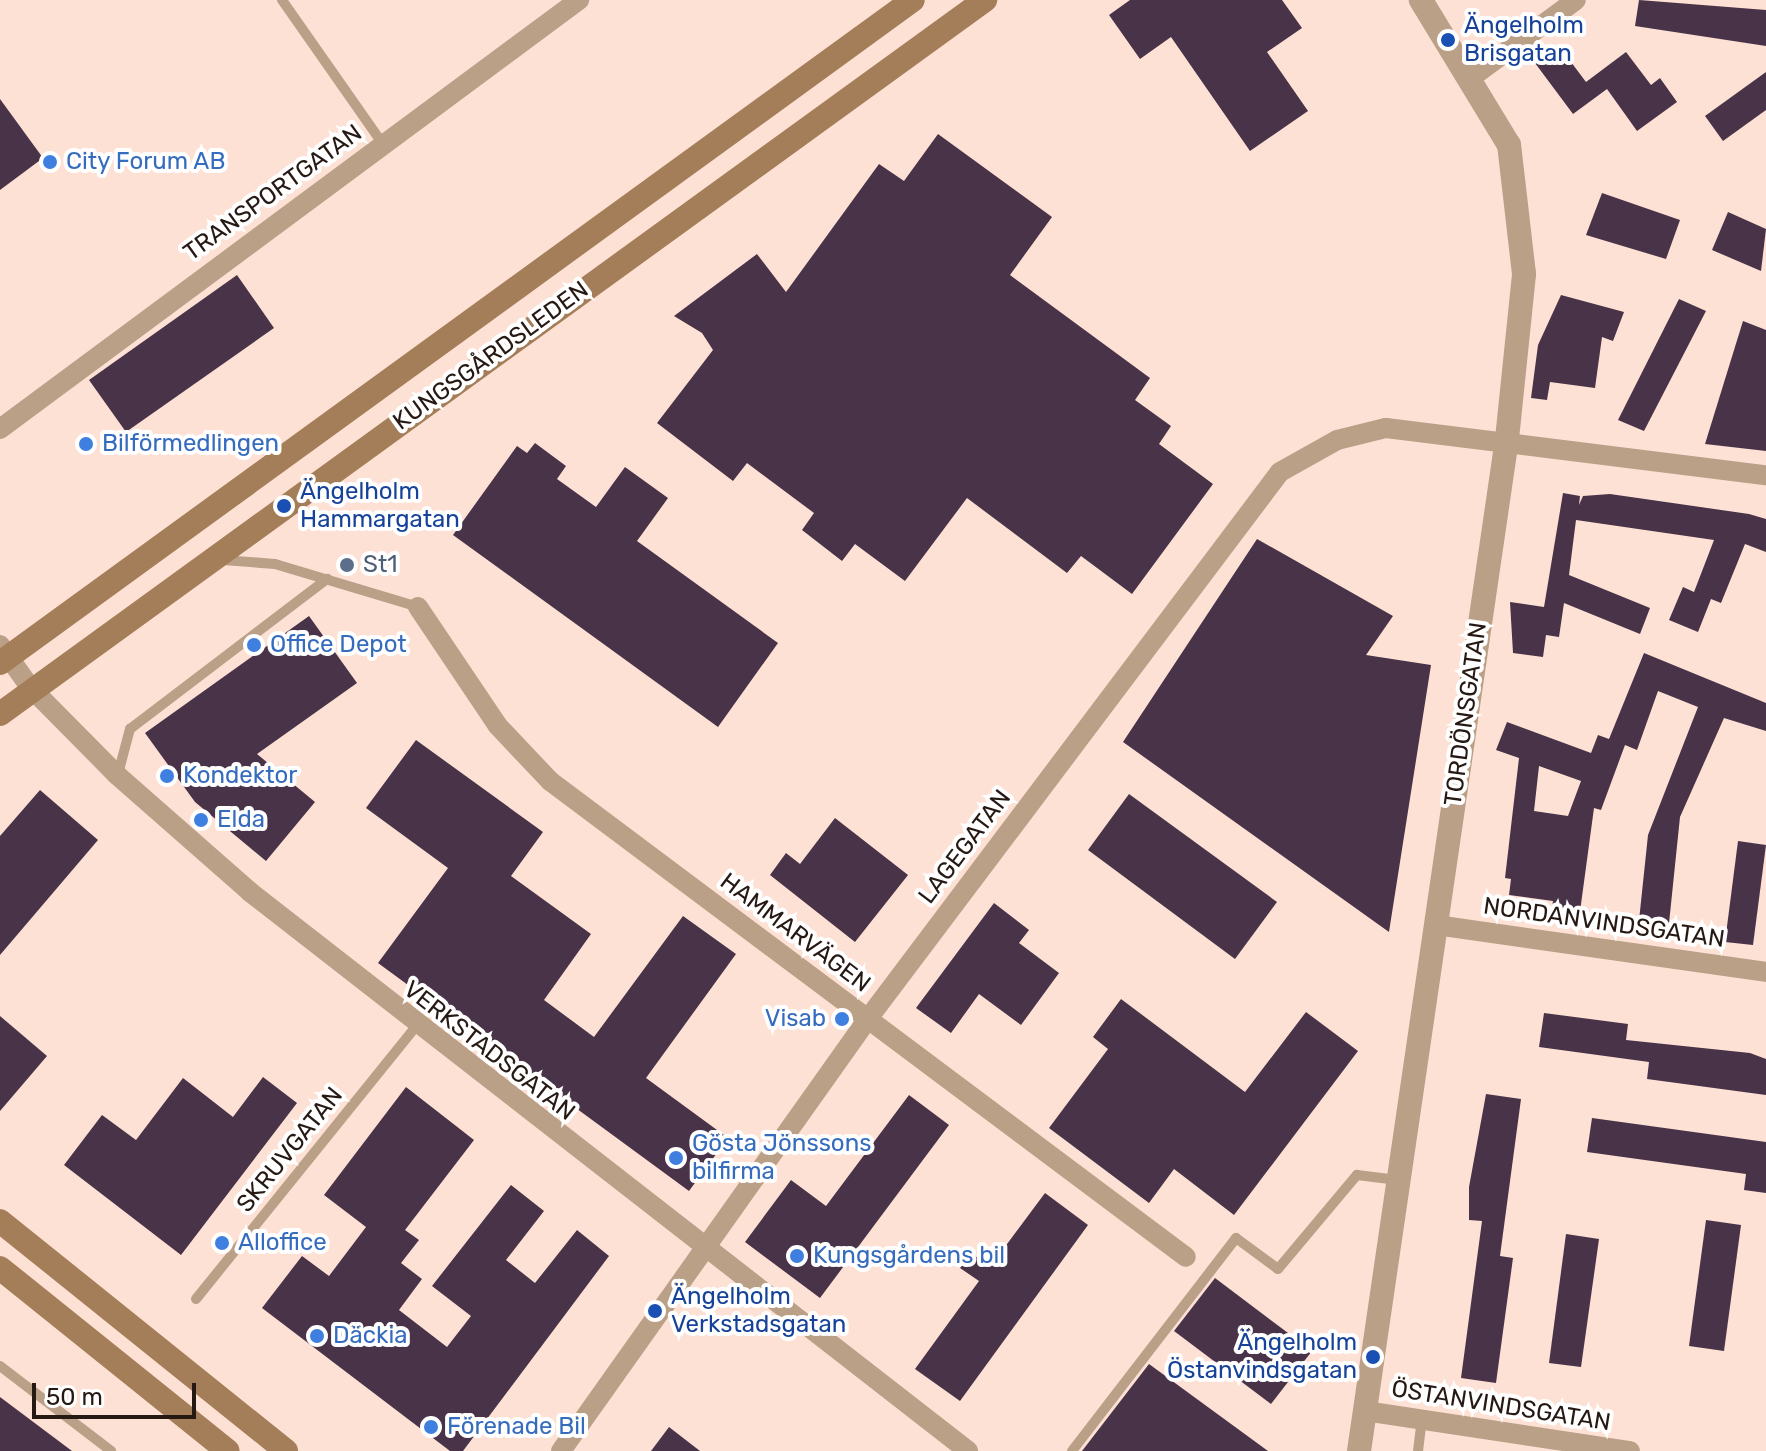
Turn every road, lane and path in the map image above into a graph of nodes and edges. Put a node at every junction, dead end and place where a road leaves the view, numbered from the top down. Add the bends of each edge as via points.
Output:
1 (282, 0) edge
2 (579, 0) edge
3 (913, 0) edge
4 (985, 0) edge
5 (1421, 0) edge
6 (1570, 2) edge
7 (1472, 77) junction
8 (383, 144) junction
9 (0, 429) edge
10 (1507, 439) junction
11 (1766, 475) edge
12 (193, 570) junction
13 (327, 579) junction
14 (418, 607) joint
15 (3, 655) edge
16 (30, 687) junction
17 (0, 714) edge
18 (117, 775) junction
19 (1436, 925) junction
20 (1766, 972) edge
21 (867, 1020) junction
22 (416, 1026) junction
23 (1398, 1180) junction
24 (0, 1221) edge
25 (703, 1250) junction
26 (1186, 1257) dead end
27 (0, 1268) edge
28 (196, 1299) dead end
29 (0, 1366) edge
30 (1365, 1411) junction
31 (1422, 1420) junction
32 (111, 1451) edge
33 (228, 1451) edge
34 (286, 1451) edge
35 (561, 1451) edge
36 (968, 1451) edge
37 (1072, 1451) edge
38 (1359, 1451) edge
39 (1418, 1451) edge
40 (1630, 1451) edge

1 - 8 lane
2 - 8 street, TRANSPORTGATAN
3 - 15 main road, KUNGSGÅRDSLEDEN
4 - 12 main road, KUNGSGÅRDSLEDEN
5 - 7 street, TORDÖNSGATAN
6 - 7 street
7 - 10 street, TORDÖNSGATAN via 1509,145 1522,209 1524,274
8 - 9 street, TRANSPORTGATAN
10 - 11 street, LAGEGATAN
10 - 19 street, TORDÖNSGATAN
10 - 21 street, LAGEGATAN via 1371,428 1280,472
12 - 13 lane via 222,560 275,564
12 - 16 main road, KUNGSGÅRDSLEDEN
13 - 14 lane
13 - 18 lane via 130,729
14 - 21 street, HAMMARVÄGEN via 498,726 550,781
15 - 16 street, VERKSTADSGATAN
16 - 17 main road, KUNGSGÅRDSLEDEN
16 - 18 street, VERKSTADSGATAN
18 - 22 street, VERKSTADSGATAN
19 - 20 street, NORDANVINDSGATAN
19 - 23 street, TORDÖNSGATAN
21 - 25 street, LAGEGATAN
21 - 26 street, HAMMARVÄGEN
22 - 25 street, VERKSTADSGATAN
22 - 28 lane, SKRUVGATAN
23 - 30 street, TORDÖNSGATAN
23 - 37 lane via 1357,1175 1278,1269 1236,1238
24 - 34 main road
25 - 35 street, LAGEGATAN
25 - 36 street, VERKSTADSGATAN
27 - 33 main road
29 - 32 lane
30 - 31 street, ÖSTANVINDSGATAN
30 - 38 street, TORDÖNSGATAN
31 - 39 lane
31 - 40 street, ÖSTANVINDSGATAN

